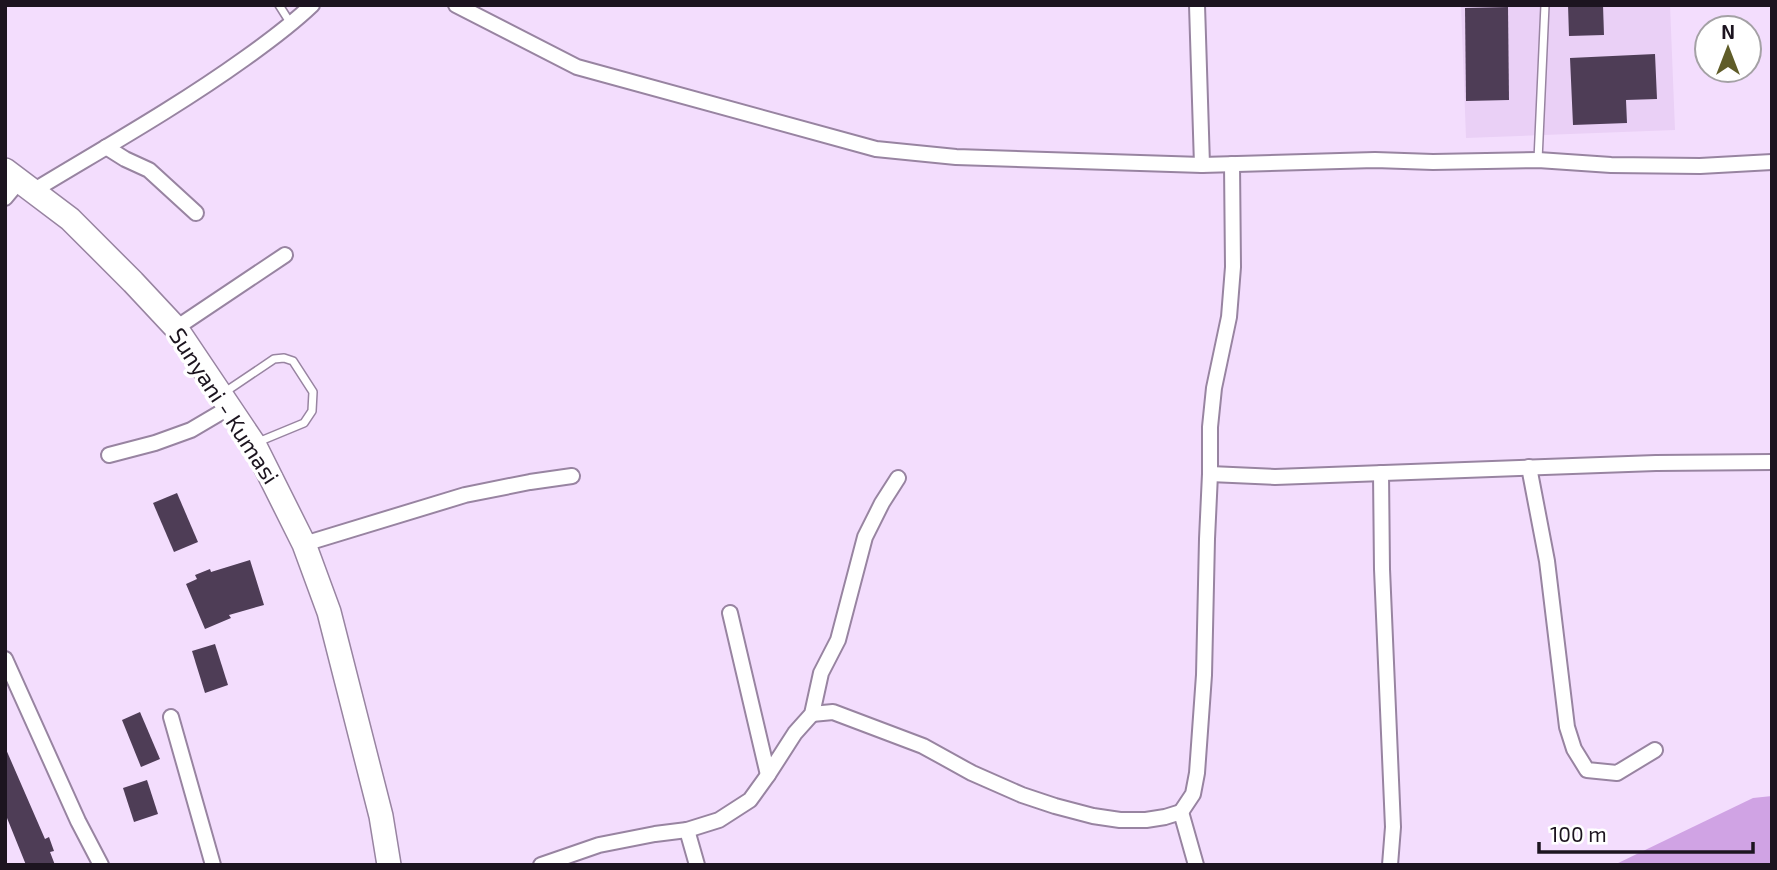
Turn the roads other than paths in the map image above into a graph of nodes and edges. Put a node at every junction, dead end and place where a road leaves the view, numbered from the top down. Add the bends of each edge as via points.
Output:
1 (279, 5) edge
2 (312, 5) edge
3 (456, 5) edge
4 (1196, 5) edge
5 (1545, 5) edge
6 (291, 25) junction
7 (106, 147) junction
8 (1538, 160) junction
9 (1772, 162) edge
10 (1232, 164) junction
11 (1202, 165) junction
12 (19, 180) edge
13 (5, 198) edge
14 (196, 214) dead end
15 (285, 255) dead end
16 (176, 328) junction
17 (226, 401) junction
18 (254, 444) junction
19 (109, 455) dead end
20 (1772, 462) edge
21 (1529, 467) junction
22 (1381, 473) junction
23 (1210, 474) junction
24 (572, 476) dead end
25 (898, 478) dead end
26 (304, 544) junction
27 (730, 613) dead end
28 (5, 659) edge
29 (812, 714) junction
30 (171, 717) dead end
31 (1655, 750) dead end
32 (768, 775) junction
33 (1181, 811) junction
34 (687, 830) junction
35 (102, 865) edge
36 (213, 865) edge
37 (389, 865) edge
38 (541, 865) edge
39 (697, 865) edge
40 (1196, 865) edge
41 (1390, 865) edge

1 - 6 lane
2 - 6 street
3 - 11 street via 577,67 876,149 956,157
4 - 11 street
5 - 8 lane
6 - 7 street via 169,110
7 - 12 street
7 - 14 street via 149,170
8 - 9 street via 1700,166
8 - 10 street
10 - 11 street
10 - 23 street via 1230,317 1214,388
12 - 13 street
12 - 16 main road, Sunyani - Kumasi via 71,219
15 - 16 street
16 - 17 main road, Sunyani - Kumasi
17 - 18 main road, Sunyani - Kumasi
17 - 18 lane via 274,359 293,361 313,393 312,411 304,423
17 - 19 street via 191,430
18 - 26 main road, Sunyani - Kumasi
20 - 21 street
21 - 22 street
21 - 31 street via 1574,749 1587,770 1617,773
22 - 23 street
22 - 41 street via 1393,827
23 - 33 street via 1197,773 1193,794
24 - 26 street via 465,495
25 - 29 street via 865,537 838,640 821,673
26 - 37 main road, Sunyani - Kumasi via 329,612 381,816
27 - 32 street
28 - 35 street
29 - 32 street
29 - 33 street via 833,712 923,746 1022,795 1093,816 1146,820
30 - 36 street
32 - 34 street via 750,800 719,820
33 - 40 street
34 - 38 street via 599,845
34 - 39 street

